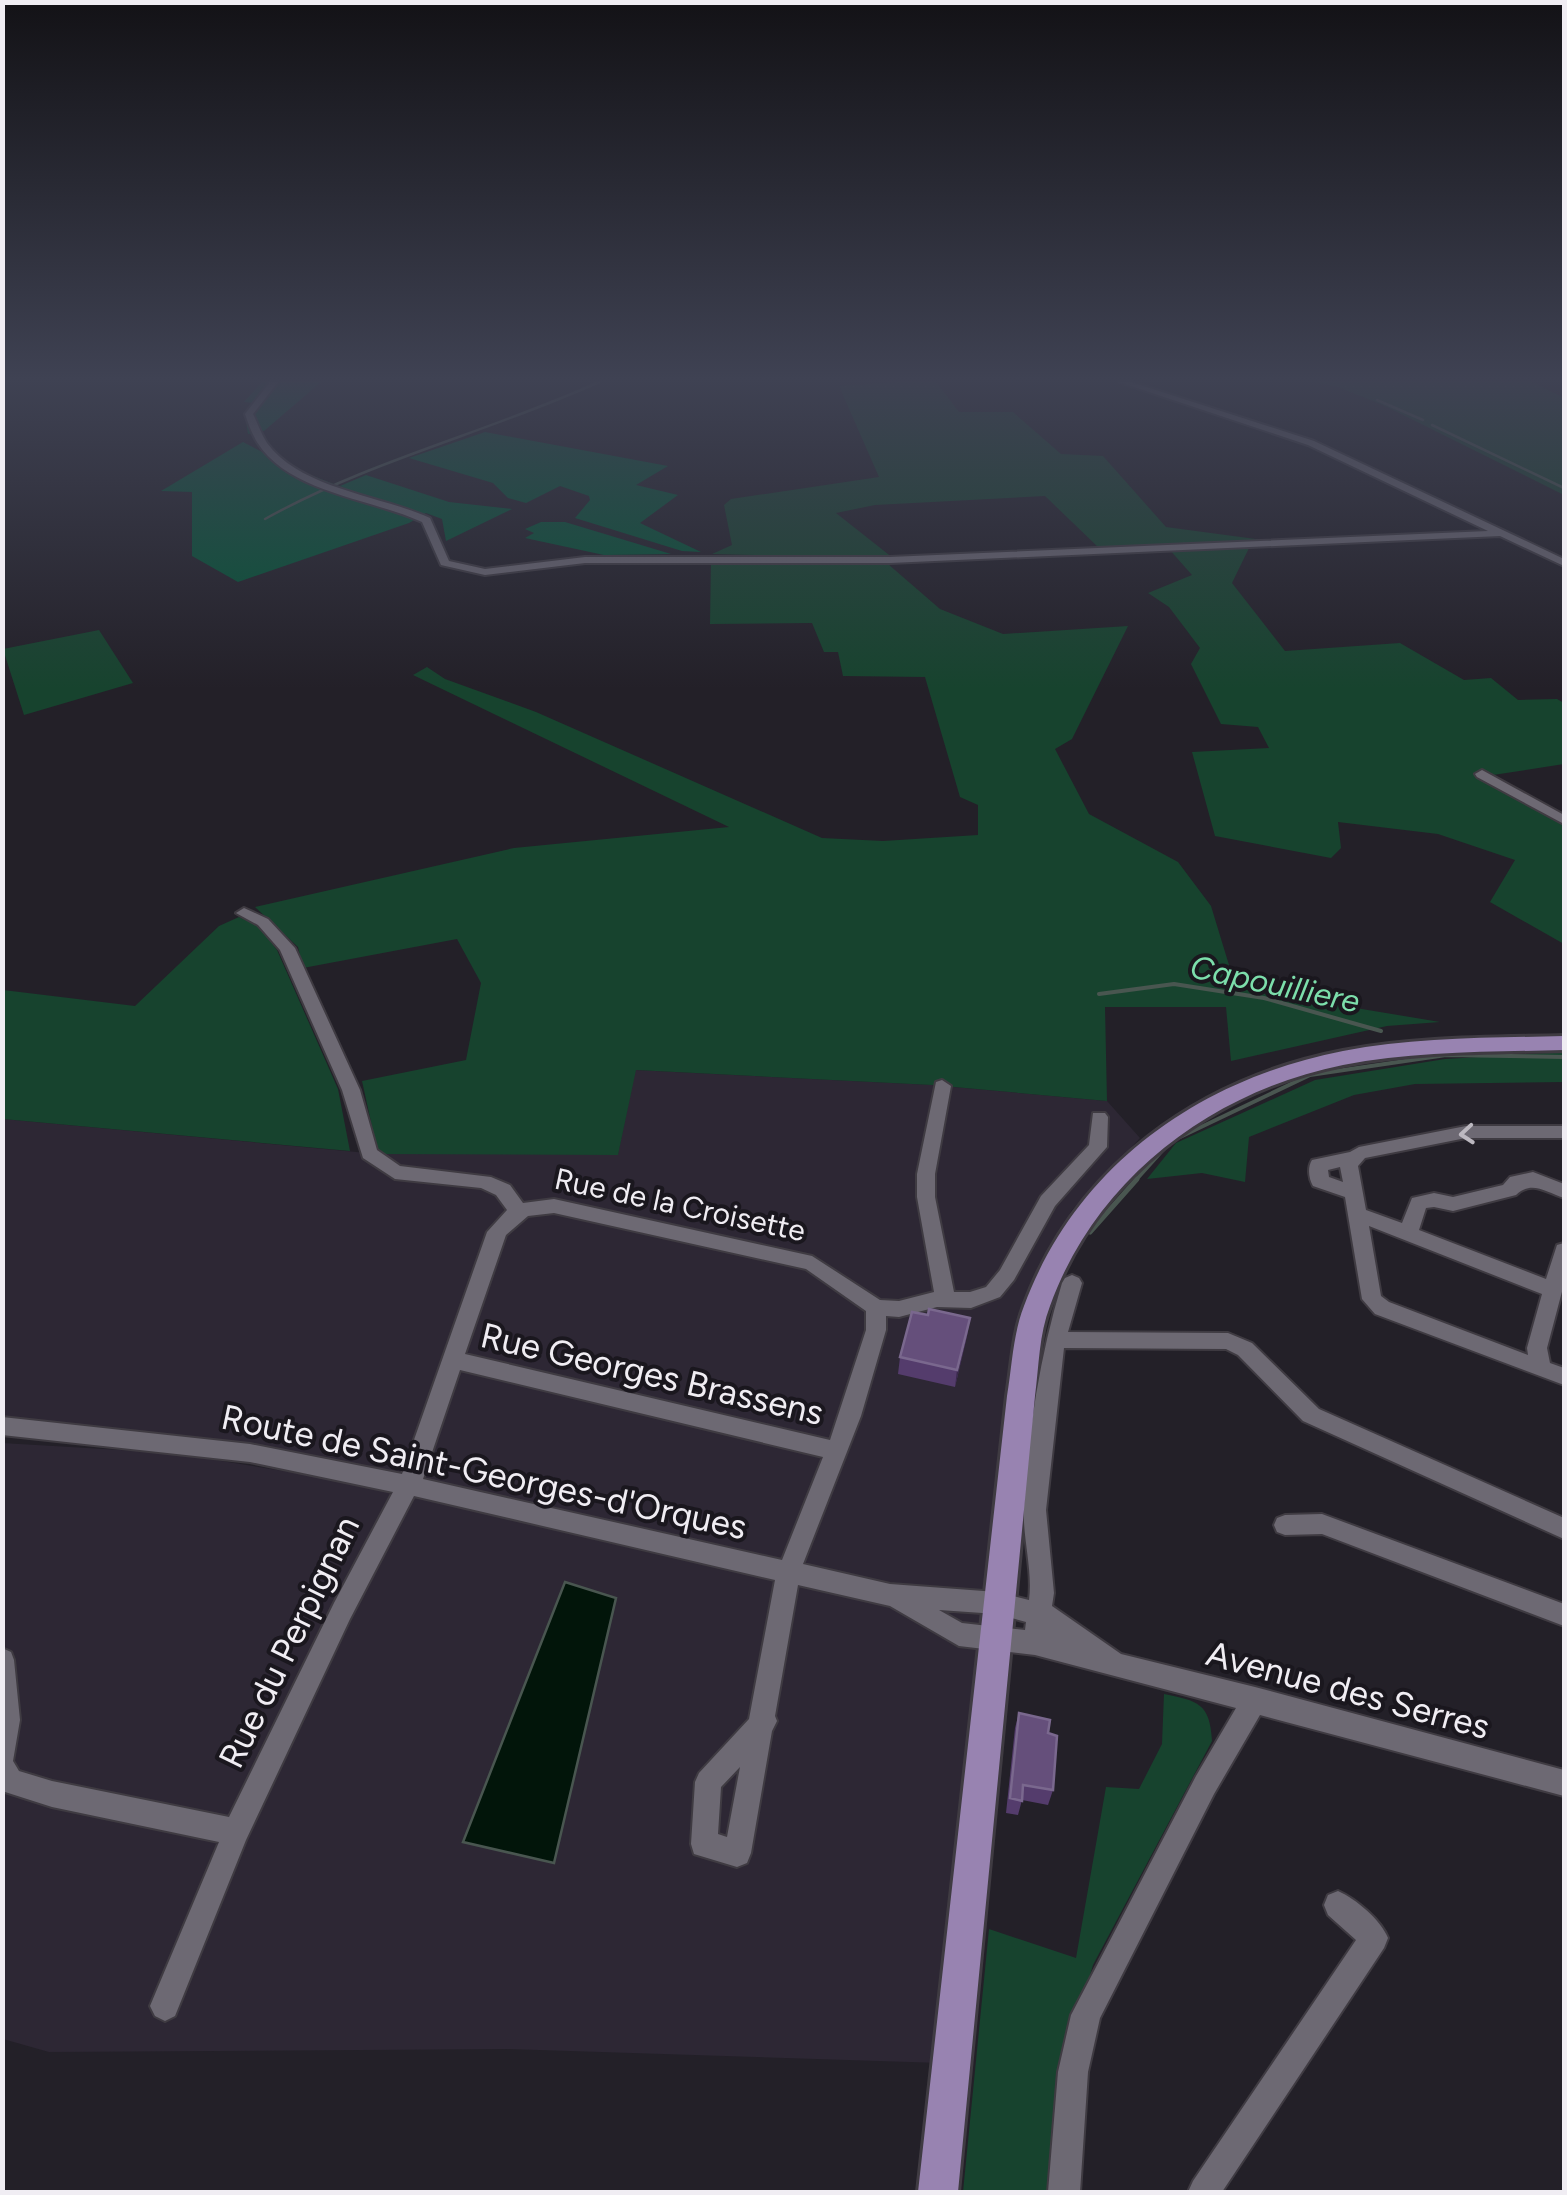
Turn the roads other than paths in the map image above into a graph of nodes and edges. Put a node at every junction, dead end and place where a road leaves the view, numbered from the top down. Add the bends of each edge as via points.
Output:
1 (320, 484) edge
2 (1399, 484) edge
3 (1502, 533) junction
4 (1564, 563) edge
5 (1482, 774) dead end
6 (1564, 820) edge
7 (244, 913) dead end
8 (1564, 1043) edge
9 (942, 1086) dead end
10 (1099, 1118) dead end
11 (1564, 1132) edge
12 (1352, 1158) junction
13 (1564, 1191) edge
14 (1356, 1204) junction
15 (518, 1211) junction
16 (1408, 1233) junction
17 (1564, 1250) edge
18 (1072, 1283) dead end
19 (1554, 1290) junction
20 (945, 1298) junction
21 (876, 1308) junction
22 (1055, 1340) junction
23 (452, 1360) junction
24 (1541, 1368) junction
25 (1564, 1377) edge
26 (2, 1426) edge
27 (836, 1451) junction
28 (407, 1485) junction
29 (1286, 1525) dead end
30 (1564, 1530) edge
31 (788, 1573) junction
32 (890, 1596) junction
33 (1039, 1612) junction
34 (1564, 1616) edge
35 (995, 1621) junction
36 (1035, 1643) junction
37 (2, 1660) edge
38 (1113, 1663) junction
39 (1255, 1699) junction
40 (764, 1722) dead end
41 (2, 1756) edge
42 (2, 1768) edge
43 (1564, 1783) edge
44 (236, 1832) junction
45 (1338, 1905) dead end
46 (165, 2006) dead end
47 (938, 2192) edge
48 (1064, 2192) edge
49 (1204, 2192) edge

1 - 3 street via 418,516 430,524 446,563 469,571 584,560 890,560
2 - 3 street
3 - 4 street
5 - 6 street
7 - 15 street via 287,948 351,1090 369,1153 395,1172 484,1182 503,1190
8 - 35 main road via 1406,1049 1302,1068 1174,1124 1115,1177 1078,1220 1036,1308
9 - 20 street via 926,1186
10 - 20 street via 1098,1147 1048,1201 1001,1284 984,1298
11 -> 12 street via 1466,1132
12 - 14 street
12 - 14 street via 1318,1165 1320,1182
13 - 16 street via 1533,1179 1453,1204 1419,1203
14 - 16 street
14 - 24 street via 1372,1300
15 - 21 street, Rue de la Croisette via 554,1206 812,1263
15 - 23 street, Rue du Perpignan via 497,1232
16 - 19 street
17 - 19 street
18 - 22 street
19 - 24 street via 1537,1348
20 - 21 street
21 - 27 street via 876,1330
22 - 30 street via 1228,1341 1246,1349 1311,1415
22 - 33 street via 1035,1510
23 - 27 street, Rue Georges Brassens
23 - 28 street, Rue du Perpignan
24 - 25 street
26 - 28 street, Route de Saint-Georges-d'Orques via 250,1453
27 - 31 street
28 - 31 street, Route de Saint-Georges-d'Orques
28 - 44 street, Rue du Perpignan
29 - 34 street via 1322,1524
31 - 32 street, Route de Saint-Georges-d'Orques
31 - 40 street
32 - 35 street, Route de Saint-Georges-d'Orques
32 - 35 street, Route de Saint-Georges-d'Orques via 958,1634
33 - 35 street, Avenue des Serres
33 - 36 street
33 - 38 street, Avenue des Serres
35 - 36 street, Avenue des Serres
35 - 47 main road
36 - 38 street, Avenue des Serres
37 - 41 street
38 - 39 street, Avenue des Serres
39 - 43 street, Avenue des Serres
39 - 48 street via 1086,2015 1073,2072
42 - 44 street via 11,1781 52,1794
44 - 46 street, Rue du Perpignan
45 - 49 street via 1374,1938

